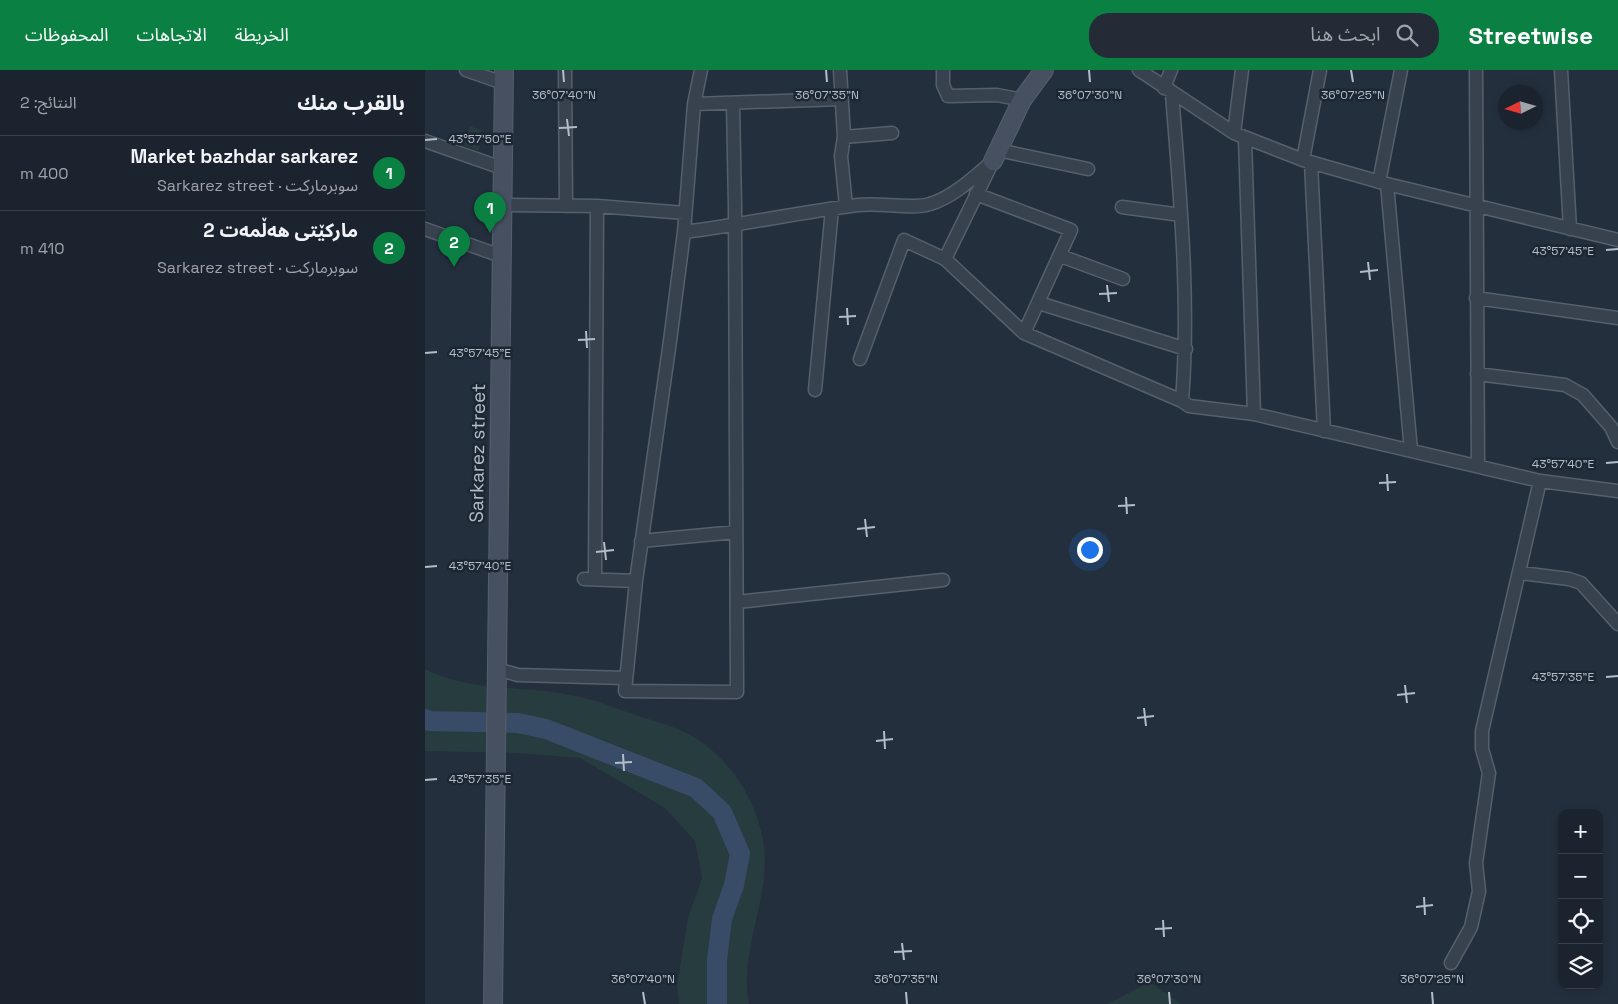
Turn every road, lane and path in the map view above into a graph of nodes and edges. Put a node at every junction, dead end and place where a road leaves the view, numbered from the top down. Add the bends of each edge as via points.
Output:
1 (466, 70) edge
2 (565, 70) edge
3 (701, 70) edge
4 (840, 70) edge
5 (943, 70) edge
6 (1139, 70) edge
7 (1171, 70) edge
8 (1242, 70) edge
9 (1319, 70) edge
10 (1401, 70) edge
11 (1476, 70) edge
12 (1561, 70) edge
13 (1041, 71) edge
14 (503, 77) edge
15 (1168, 91) junction
16 (841, 99) junction
17 (1022, 100) junction
18 (695, 104) junction
19 (733, 104) junction
20 (892, 133) dead end
21 (1239, 136) junction
22 (843, 137) junction
23 (425, 141) edge
24 (996, 155) junction
25 (1307, 162) junction
26 (502, 168) junction
27 (1088, 169) dead end
28 (1383, 183) junction
29 (976, 194) junction
30 (501, 205) junction
31 (566, 206) junction
32 (597, 206) junction
33 (846, 206) junction
34 (1477, 206) junction
35 (1122, 207) dead end
36 (832, 209) junction
37 (685, 212) junction
38 (1181, 216) junction
39 (735, 226) junction
40 (425, 229) edge
41 (1570, 229) junction
42 (684, 232) junction
43 (1618, 240) edge
44 (501, 256) junction
45 (1061, 256) junction
46 (945, 259) junction
47 (1123, 279) dead end
48 (1476, 298) junction
49 (1039, 303) junction
50 (1618, 318) edge
51 (1024, 333) junction
52 (1186, 349) junction
53 (860, 359) dead end
54 (1477, 374) junction
55 (815, 390) dead end
56 (1182, 401) junction
57 (1254, 414) junction
58 (1324, 431) junction
59 (1618, 442) edge
60 (1411, 451) junction
61 (1478, 466) junction
62 (1541, 482) junction
63 (1618, 491) edge
64 (736, 532) junction
65 (641, 541) junction
66 (1521, 573) junction
67 (943, 580) dead end
68 (636, 581) junction
69 (737, 602) junction
70 (1618, 624) edge
71 (496, 678) junction
72 (625, 678) junction
73 (1451, 963) dead end
74 (493, 1004) edge

1 - 14 street
2 - 31 street
3 - 18 street
4 - 16 street
5 - 17 street via 943,86 948,96 997,96
6 - 15 street
7 - 15 street
8 - 21 street
9 - 25 street
10 - 28 street
11 - 34 street
12 - 41 street
13 - 17 main road
14 - 26 main road, Sarkarez street
15 - 21 street
15 - 38 street
16 - 19 street
16 - 22 street
17 - 24 main road
18 - 19 street
18 - 37 street
19 - 39 street
20 - 22 street
21 - 25 street
21 - 57 street
22 - 33 street via 841,156
23 - 26 street
24 - 27 street
24 - 29 street
24 - 33 street via 965,183 930,204
25 - 28 street
25 - 58 street
26 - 30 main road, Sarkarez street
28 - 34 street
28 - 60 street
29 - 45 street via 1071,230
29 - 46 street
30 - 31 street
30 - 44 main road, Sarkarez street
31 - 32 street
32 - 37 street
32 - 68 street via 589,579
33 - 36 street
34 - 41 street
34 - 48 street
35 - 38 street
36 - 39 street
36 - 55 street
37 - 42 street
38 - 52 street
39 - 42 street
39 - 64 street
40 - 44 street
41 - 43 street
42 - 65 street
44 - 71 main road, Sarkarez street
45 - 47 street
45 - 49 street
46 - 51 street
46 - 53 street via 904,240
48 - 50 street
48 - 54 street
49 - 51 street
49 - 52 street
51 - 56 street
52 - 56 street
54 - 59 street via 1565,385 1583,395 1611,427
54 - 61 street
56 - 57 street via 1189,406
57 - 58 street
58 - 60 street
60 - 61 street
61 - 62 street
62 - 63 street
62 - 66 street
64 - 65 street
64 - 69 street
65 - 68 street
66 - 70 street via 1581,583
66 - 73 street via 1482,731 1482,749 1489,773 1476,863 1479,890 1471,927
67 - 69 street
68 - 72 street
69 - 72 street via 737,692 625,691
71 - 72 street via 518,674
71 - 74 main road, Sarkarez street

